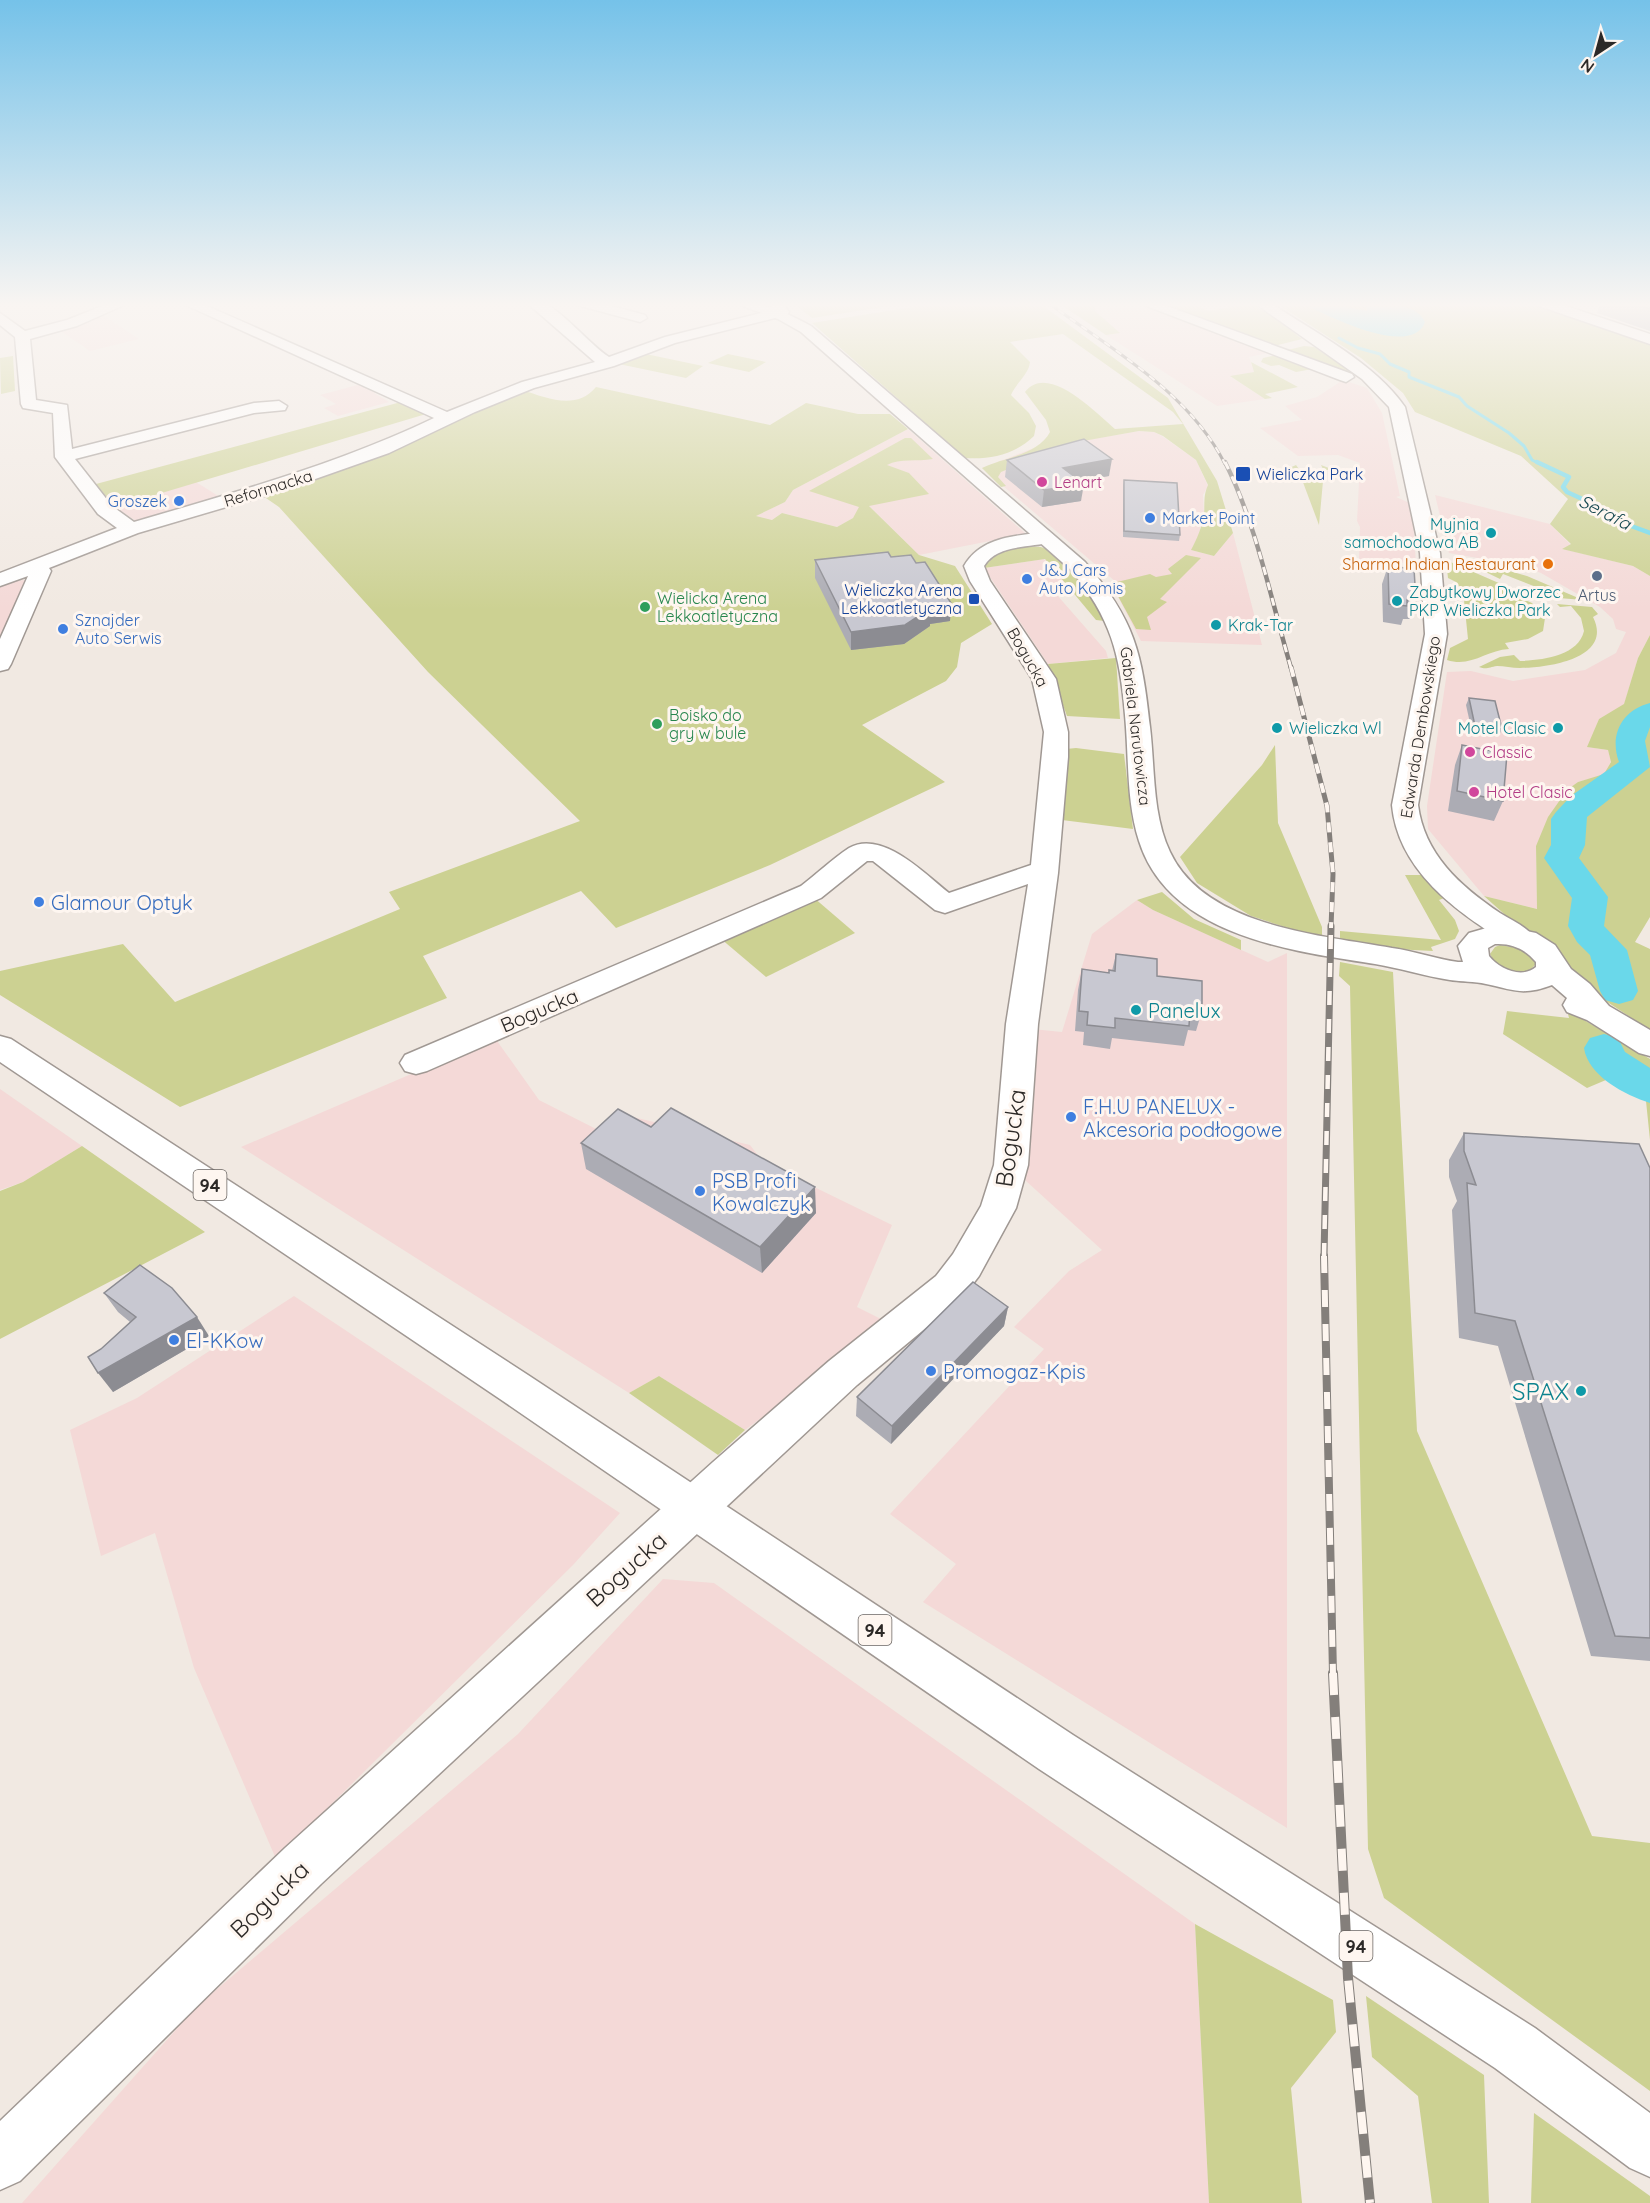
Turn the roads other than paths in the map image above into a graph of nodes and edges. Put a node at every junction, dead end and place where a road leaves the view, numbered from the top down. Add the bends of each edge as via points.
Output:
1 (34, 405) edge
2 (418, 405) edge
3 (482, 405) edge
4 (893, 405) edge
5 (1395, 405) edge
6 (279, 406) dead end
7 (449, 419) junction
8 (64, 457) junction
9 (131, 530) junction
10 (1045, 538) junction
11 (31, 567) junction
12 (0, 580) edge
13 (0, 664) edge
14 (1044, 873) junction
15 (1448, 885) junction
16 (1519, 937) junction
17 (1475, 943) junction
18 (1420, 962) junction
19 (1540, 973) junction
20 (1492, 974) junction
21 (1650, 1045) edge
22 (0, 1047) edge
23 (416, 1063) dead end
24 (694, 1508) junction
25 (1650, 2148) edge
26 (0, 2161) edge

1 - 8 street via 61,409
2 - 7 street
3 - 7 street, Reformacka
4 - 10 street, Gabriela Narutowicza
5 - 15 street, Edwarda Dembowskiego via 1430,553 1435,640 1405,820 1413,845
6 - 8 street via 254,408
7 - 9 street, Reformacka via 383,449 318,472
8 - 9 street via 105,510
9 - 11 street, Reformacka
10 - 14 street, Bogucka via 995,548 978,557 974,566 1048,692 1056,732 1056,757
10 - 18 street, Gabriela Narutowicza via 1092,582 1125,636 1148,823 1156,852 1170,876 1191,896 1221,915 1260,931
11 - 12 street, Reformacka
11 - 13 street via 41,571
14 - 23 street, Bogucka via 945,904 883,855 860,853 811,892
14 - 24 street, Bogucka via 1022,1024 1011,1165 998,1208 949,1287 843,1373
15 - 16 street, Edwarda Dembowskiego via 1493,923
15 - 17 street, Edwarda Dembowskiego
16 - 17 street via 1495,934
16 - 19 street via 1540,948
17 - 18 street
17 - 20 street via 1476,960
18 - 20 street, Gabriela Narutowicza via 1446,970
19 - 20 street via 1517,982
19 - 21 street
22 - 24 street, 94
24 - 25 street, 94 via 1056,1752 1515,2048
24 - 26 street, Bogucka via 303,1866

